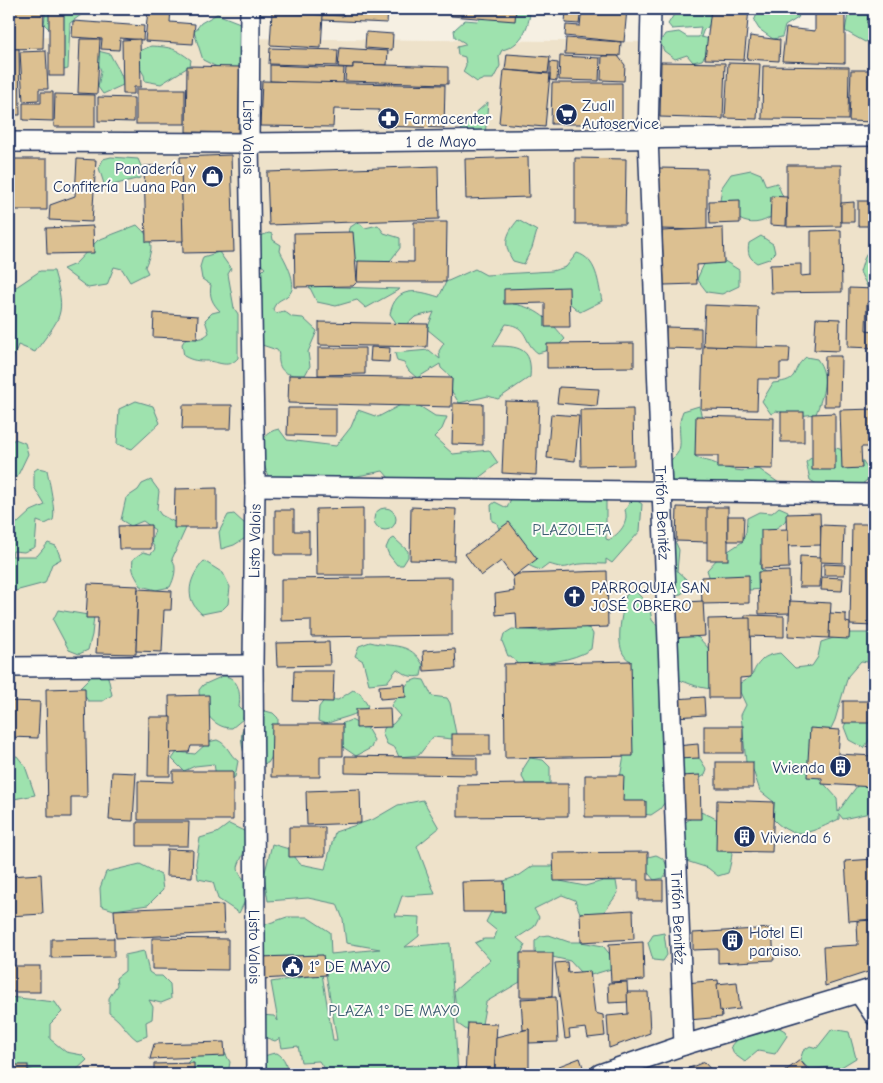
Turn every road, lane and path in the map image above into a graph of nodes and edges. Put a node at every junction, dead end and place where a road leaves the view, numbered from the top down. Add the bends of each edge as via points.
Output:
1 (250, 9) edge
2 (651, 9) edge
3 (874, 136) edge
4 (648, 137) junction
5 (9, 142) edge
6 (249, 143) junction
7 (255, 486) junction
8 (662, 492) junction
9 (874, 494) edge
10 (253, 665) junction
11 (9, 667) edge
12 (866, 990) edge
13 (874, 1015) edge
14 (684, 1045) junction
15 (256, 1074) edge
16 (600, 1074) edge

1 - 6 street, Listo Valois
2 - 4 street, Trifón Benitéz
3 - 4 street, 1 de Mayo
4 - 6 street, 1 de Mayo
4 - 8 street, Trifón Benitéz
5 - 6 street, 1 de Mayo
6 - 7 street, Listo Valois
7 - 8 street
7 - 10 street, Listo Valois
8 - 9 street
8 - 14 street, Trifón Benitéz
10 - 11 street
10 - 15 street, Listo Valois
12 - 13 street
12 - 14 street
14 - 16 street

